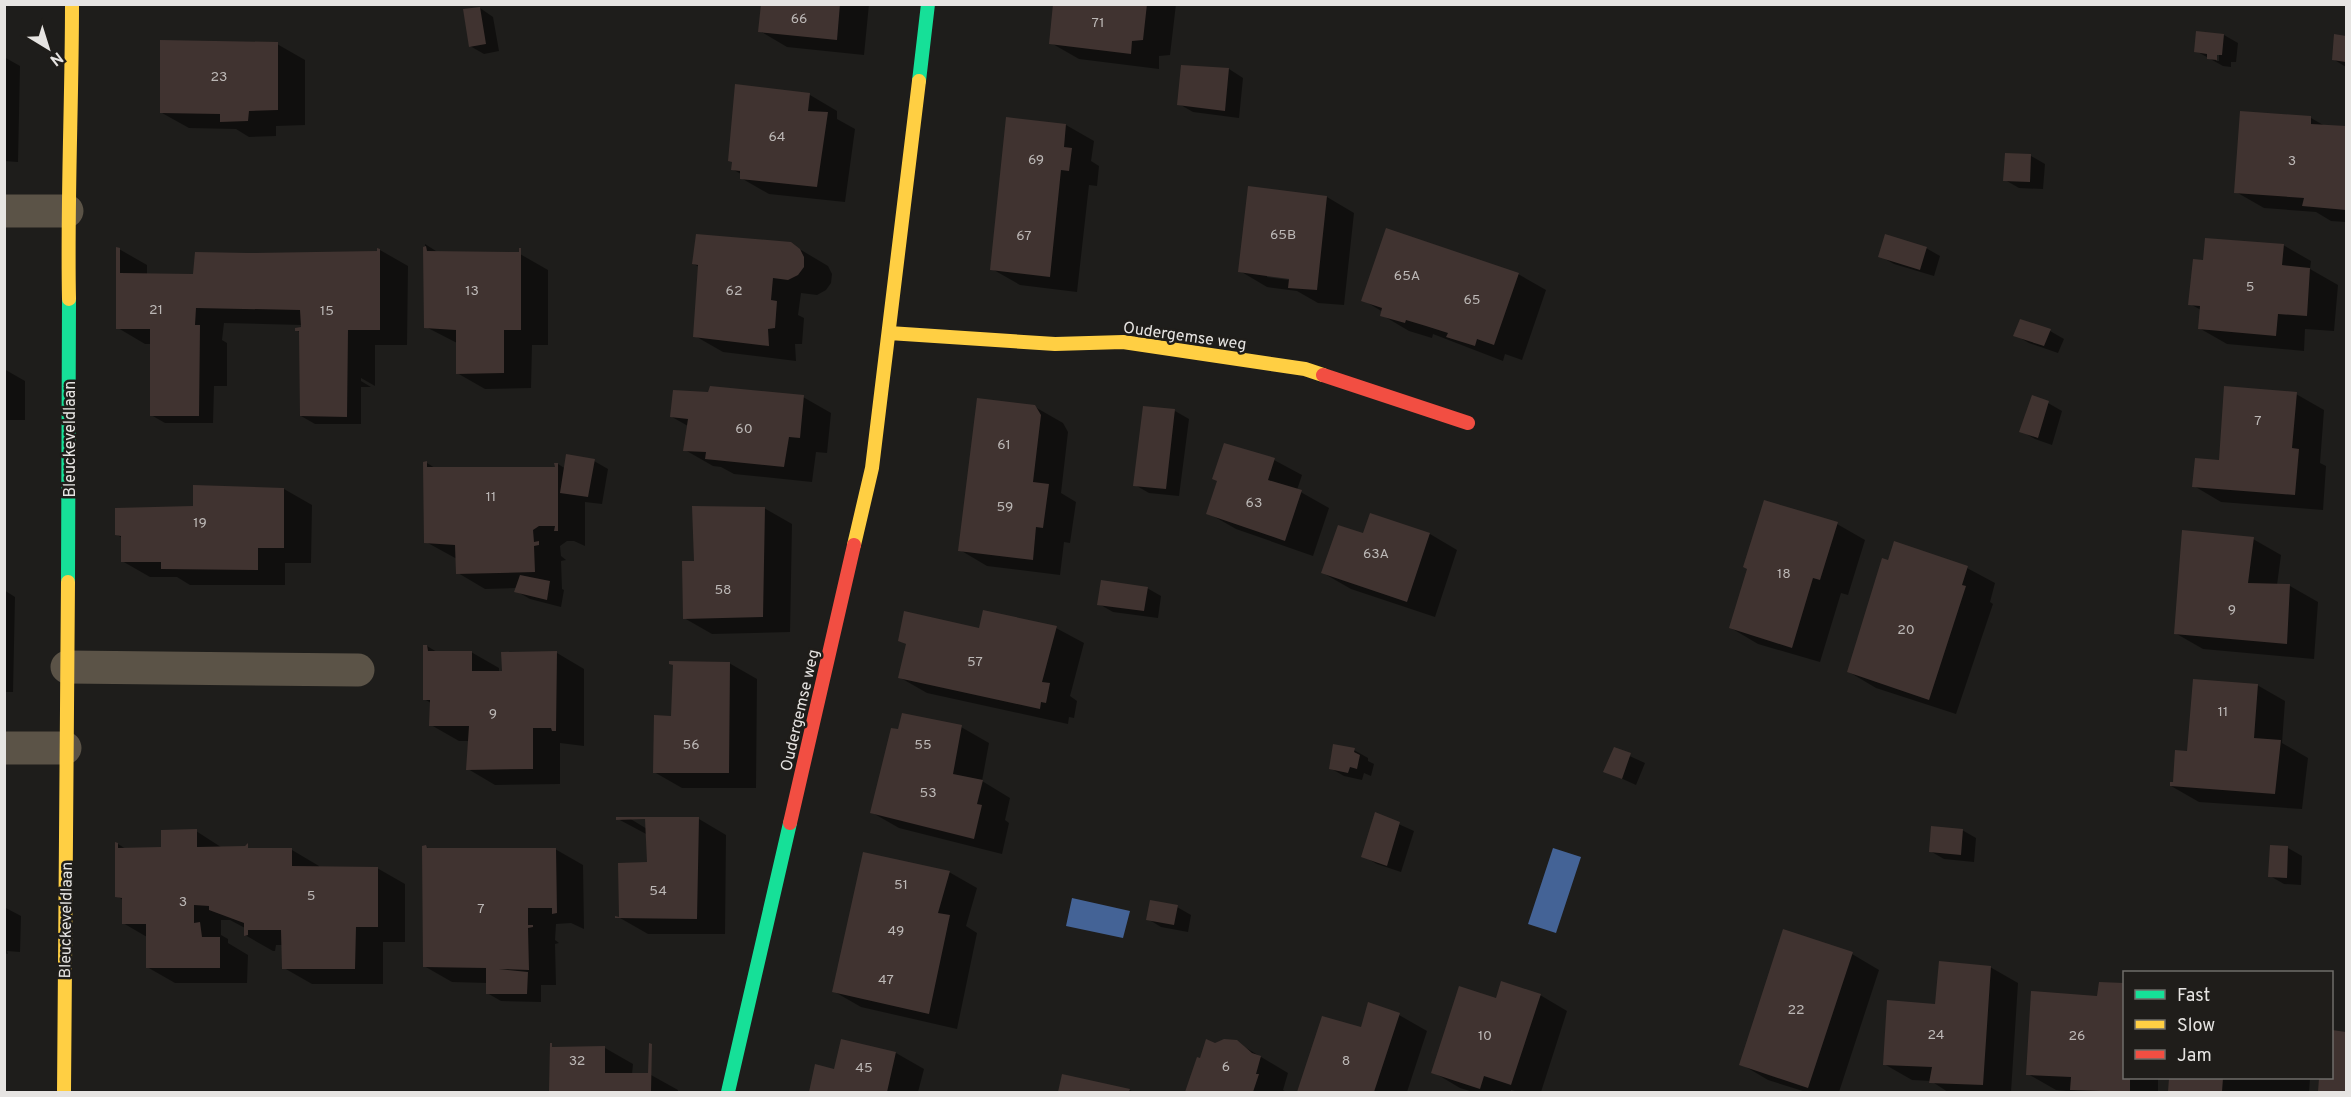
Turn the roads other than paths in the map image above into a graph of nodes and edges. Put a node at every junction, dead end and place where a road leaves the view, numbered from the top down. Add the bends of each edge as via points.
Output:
1 (72, 4) edge
2 (928, 4) edge
3 (4, 211) edge
4 (68, 211) junction
5 (889, 333) junction
6 (1468, 423) dead end
7 (67, 666) junction
8 (358, 670) dead end
9 (4, 748) edge
10 (65, 748) junction
11 (64, 1092) edge
12 (728, 1092) edge

1 - 4 street, Bleuckeveldlaan
2 - 5 street, Oudergemse weg
3 - 4 street
4 - 7 street, Bleuckeveldlaan
5 - 6 street, Oudergemse weg via 1055,344 1123,342 1210,354 1305,369
5 - 12 street, Oudergemse weg via 873,468
7 - 8 street
7 - 10 street, Bleuckeveldlaan
9 - 10 street
10 - 11 street, Bleuckeveldlaan

